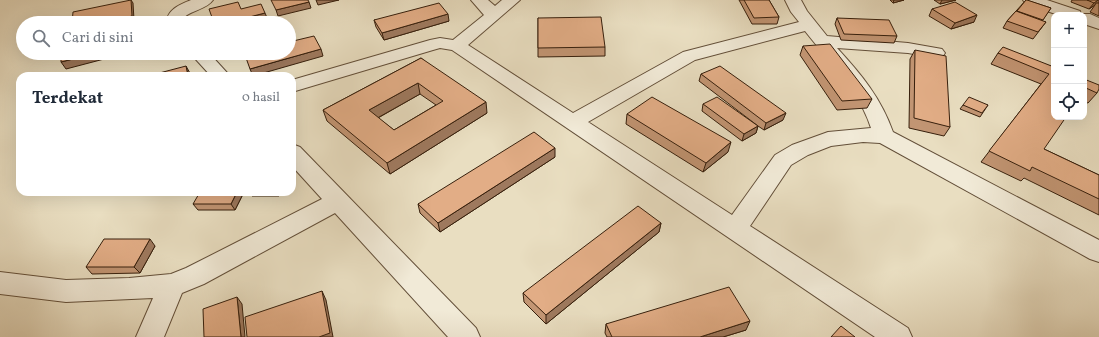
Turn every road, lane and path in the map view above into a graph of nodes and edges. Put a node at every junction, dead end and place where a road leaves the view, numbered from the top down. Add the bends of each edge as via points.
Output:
1 (205, 0) edge
2 (479, 0) edge
3 (512, 0) edge
4 (793, 0) edge
5 (1031, 0) edge
6 (1065, 12) edge
7 (494, 15) junction
8 (175, 16) edge
9 (1087, 19) edge
10 (1099, 24) edge
11 (809, 25) junction
12 (822, 41) junction
13 (457, 46) junction
14 (936, 53) edge
15 (206, 60) edge
16 (217, 72) edge
17 (296, 85) edge
18 (573, 122) junction
19 (884, 136) junction
20 (296, 156) edge
21 (338, 201) junction
22 (735, 229) junction
23 (1099, 252) edge
24 (0, 283) edge
25 (172, 285) junction
26 (150, 337) edge
27 (466, 337) edge
28 (898, 337) edge

1 - 8 lane via 183,9
2 - 7 lane
3 - 7 lane
4 - 11 lane
5 - 6 lane
7 - 13 lane
9 - 10 lane
11 - 12 lane
11 - 18 lane via 698,52
12 - 14 lane via 908,48
12 - 19 lane via 854,78 876,112
13 - 17 lane via 440,43 430,45
13 - 18 lane
15 - 16 lane
18 - 22 lane
19 - 22 lane via 863,134 828,139 783,160
19 - 23 lane
20 - 21 lane
21 - 25 lane via 195,276
21 - 27 lane
22 - 28 lane
24 - 25 lane via 66,291
25 - 26 lane

